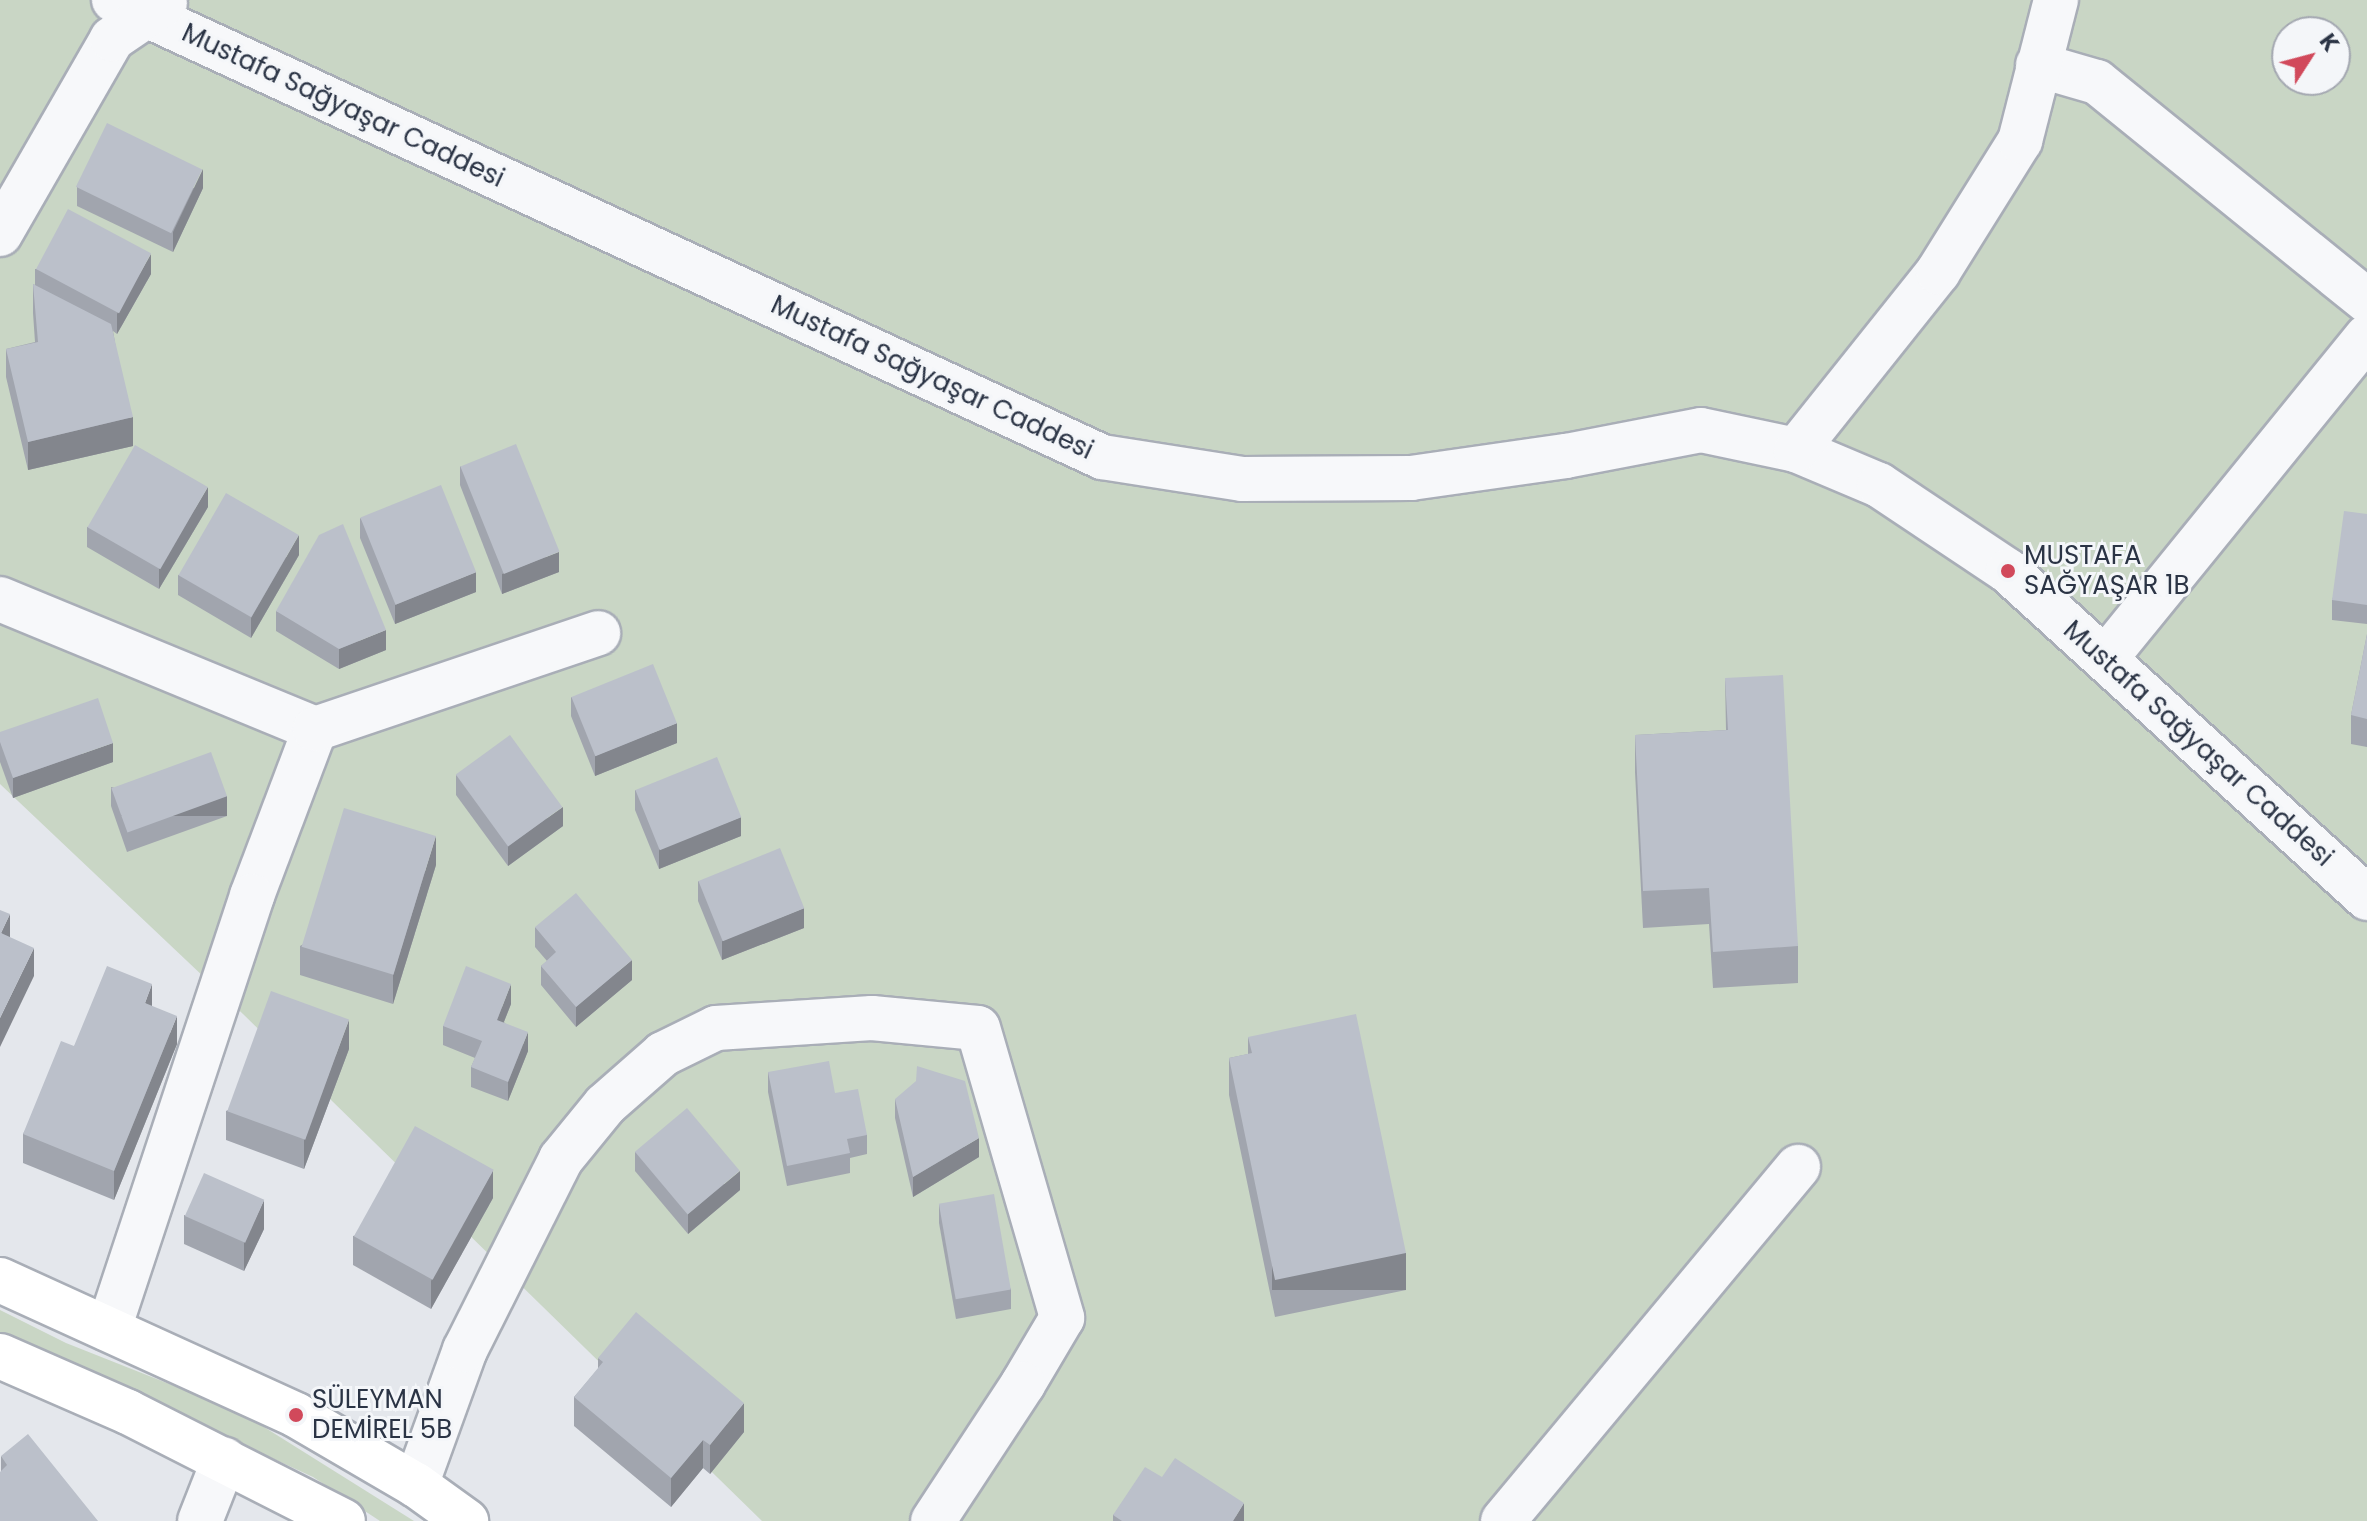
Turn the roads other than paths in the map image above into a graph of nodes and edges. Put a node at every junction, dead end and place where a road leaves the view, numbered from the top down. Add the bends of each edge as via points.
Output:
1 (2056, 0) edge
2 (142, 5) edge
3 (2038, 65) junction
4 (0, 234) edge
5 (2367, 301) edge
6 (2367, 337) edge
7 (1796, 450) junction
8 (0, 599) edge
9 (598, 633) dead end
10 (2105, 659) junction
11 (315, 729) junction
12 (2367, 898) edge
13 (1798, 1167) dead end
14 (0, 1280) edge
15 (109, 1329) junction
16 (0, 1356) edge
17 (224, 1460) junction
18 (416, 1485) junction
19 (200, 1521) edge
20 (343, 1521) edge
21 (466, 1521) edge
22 (933, 1521) edge
23 (1503, 1521) edge

1 - 3 street
2 - 4 street via 112,39
2 - 7 street, Mustafa Sağyaşar Caddesi via 1102,457 1242,479 1395,478 1566,456 1701,430
3 - 5 street via 2097,82
3 - 7 street via 2020,141 1938,272
6 - 10 street
7 - 10 street, Mustafa Sağyaşar Caddesi via 1879,485 2008,571
8 - 11 street
9 - 11 street
10 - 12 street, Mustafa Sağyaşar Caddesi
11 - 15 street via 252,896
13 - 23 street
14 - 15 main road
15 - 18 main road via 296,1415
16 - 17 main road
17 - 19 street
17 - 20 main road
18 - 21 main road
18 - 22 street via 465,1350 561,1159 605,1105 663,1054 716,1028 872,1018 978,1028 1062,1318

